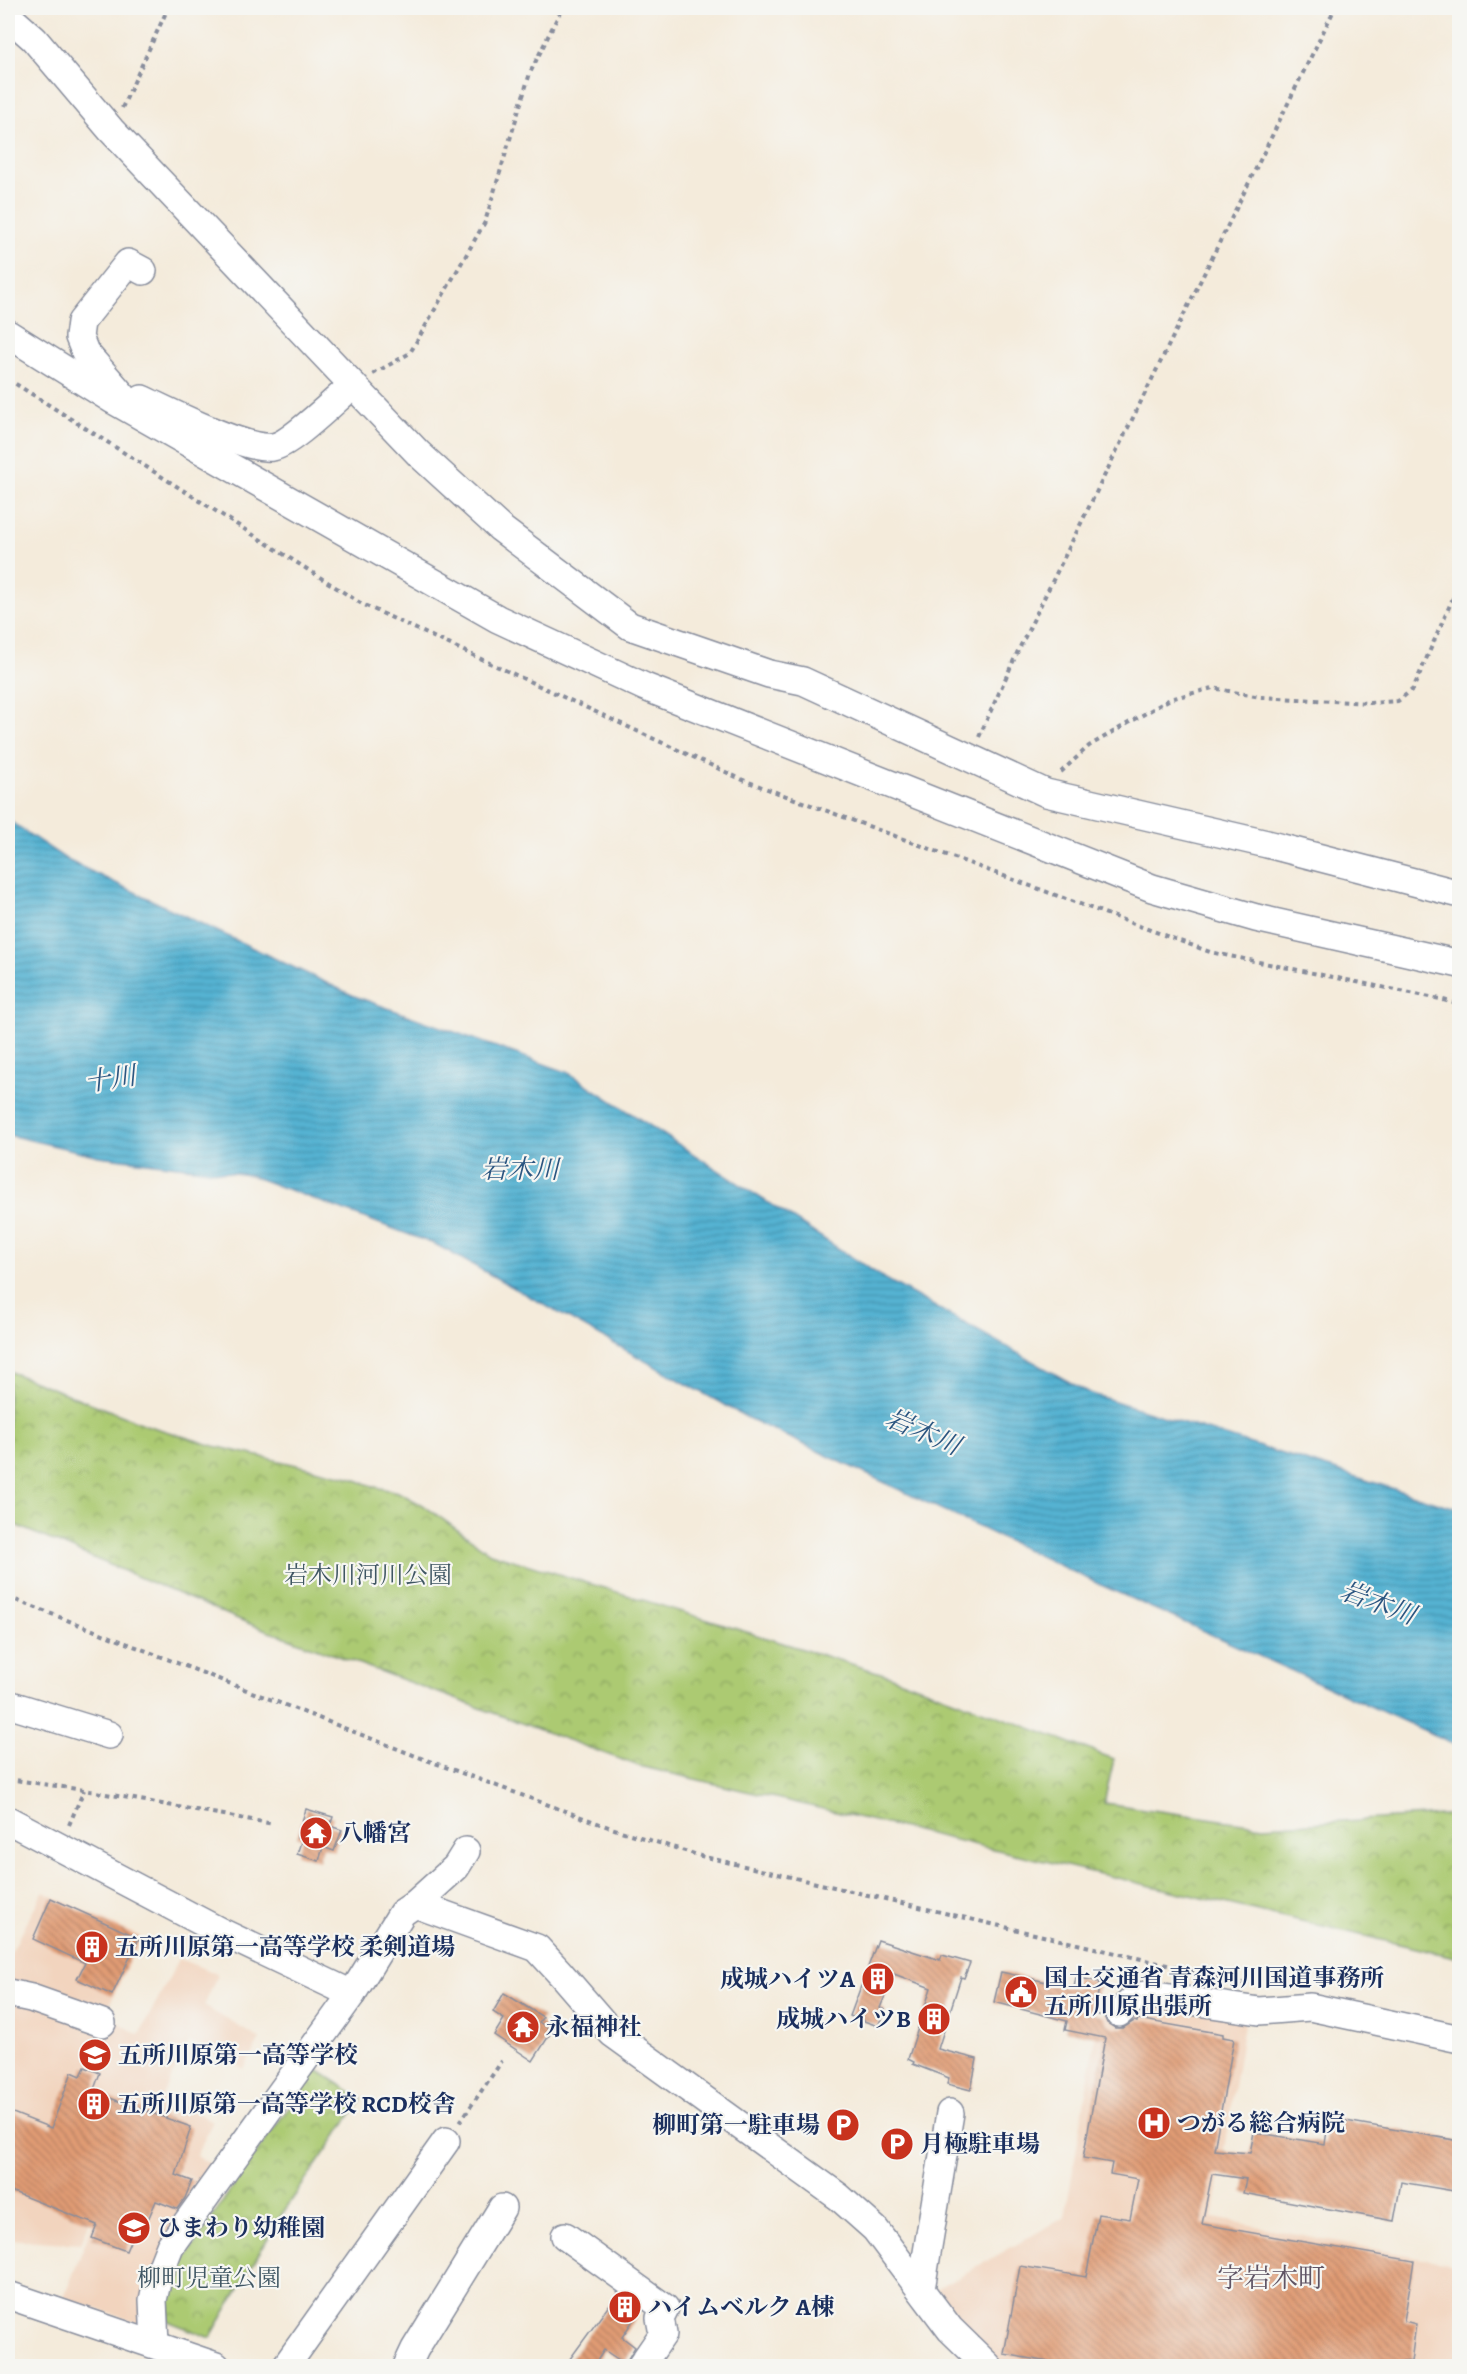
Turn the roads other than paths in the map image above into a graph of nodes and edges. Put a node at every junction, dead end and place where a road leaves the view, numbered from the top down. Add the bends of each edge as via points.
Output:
1 (8, 16) edge
2 (143, 272) dead end
3 (8, 334) edge
4 (352, 385) junction
5 (119, 399) junction
6 (1460, 894) edge
7 (1460, 964) edge
8 (8, 1704) edge
9 (109, 1735) dead end
10 (8, 1820) edge
11 (466, 1851) dead end
12 (415, 1904) junction
13 (8, 1993) edge
14 (352, 1994) junction
15 (1119, 2013) dead end
16 (102, 2024) dead end
17 (1460, 2039) edge
18 (950, 2113) dead end
19 (446, 2141) road end
20 (502, 2208) dead end
21 (565, 2236) dead end
22 (921, 2289) junction
23 (8, 2295) edge
24 (166, 2353) edge
25 (216, 2367) edge
26 (286, 2367) edge
27 (407, 2367) edge
28 (640, 2367) edge
29 (988, 2367) edge

1 - 4 street
2 - 5 street via 128,263 81,322 79,337 85,352
3 - 5 street
4 - 5 street via 288,440 273,447 245,444 136,397
4 - 6 street via 500,528 630,626 769,674 803,681 1041,791
5 - 7 street via 498,619 645,687 1152,888 1256,918
8 - 9 street
10 - 14 street via 219,1931
11 - 12 street via 456,1867
12 - 14 street via 402,1913
12 - 22 street via 537,1948 612,2033 848,2205 875,2229
13 - 16 street
14 - 24 street via 170,2246 153,2300
15 - 17 street via 1137,1996 1150,1995 1259,2011 1310,2007
18 - 22 street
19 - 26 street
20 - 27 street
21 - 28 street via 665,2308 660,2318 663,2334
22 - 29 street via 950,2329
23 - 24 street
24 - 25 street

